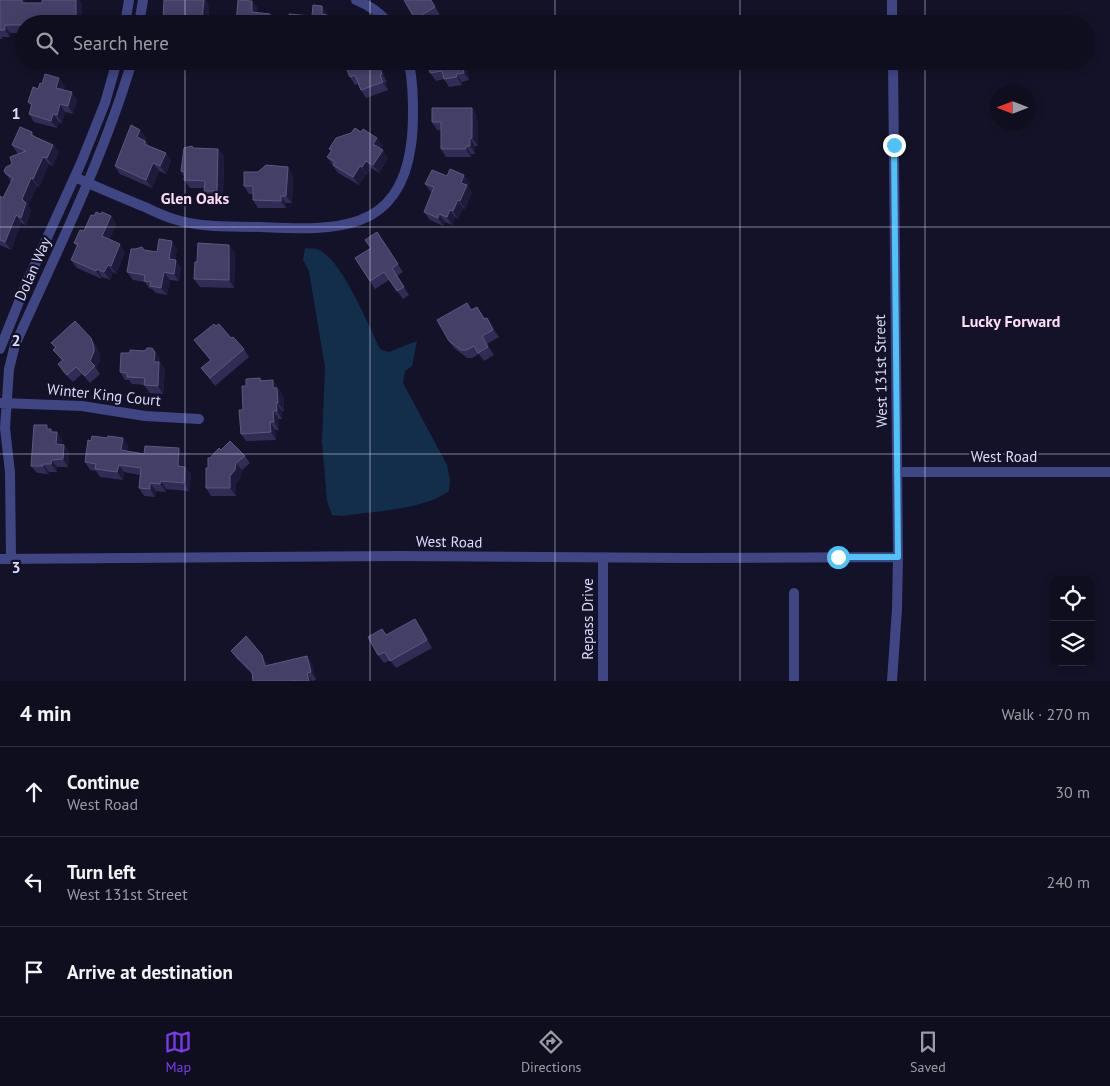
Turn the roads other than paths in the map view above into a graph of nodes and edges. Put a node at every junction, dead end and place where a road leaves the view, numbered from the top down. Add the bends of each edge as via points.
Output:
1 (129, 0) edge
2 (143, 0) edge
3 (356, 0) edge
4 (892, 0) edge
5 (126, 15) edge
6 (140, 15) edge
7 (380, 15) edge
8 (892, 15) edge
9 (114, 70) edge
10 (129, 70) edge
11 (409, 70) edge
12 (893, 70) edge
13 (75, 177) junction
14 (89, 183) junction
15 (0, 349) edge
16 (3, 403) edge
17 (199, 419) dead end
18 (897, 472) junction
19 (1110, 472) edge
20 (898, 557) junction
21 (11, 558) junction
22 (603, 558) junction
23 (0, 559) edge
24 (794, 594) dead end
25 (603, 681) edge
26 (794, 681) edge
27 (892, 681) edge

1 - 5 street
2 - 6 street
3 - 7 street
4 - 8 street
9 - 13 street, Dolan Way via 105,103
10 - 14 street, Dolan Way
11 - 14 street via 412,104 409,160 397,190 388,202 359,221 308,229 205,225 176,220
12 - 18 street, West 131st Street
13 - 14 street
13 - 15 street, Dolan Way
14 - 16 street, Dolan Way via 15,345
16 - 17 street, Winter King Court via 75,406 146,416
16 - 21 street, Dolan Way via 10,472
18 - 19 street, West Road
18 - 20 street, West 131st Street
20 - 22 street, West Road
20 - 27 street, West 131st Street
21 - 22 street, West Road
21 - 23 street, West Road
22 - 25 street, Repass Drive
24 - 26 street

